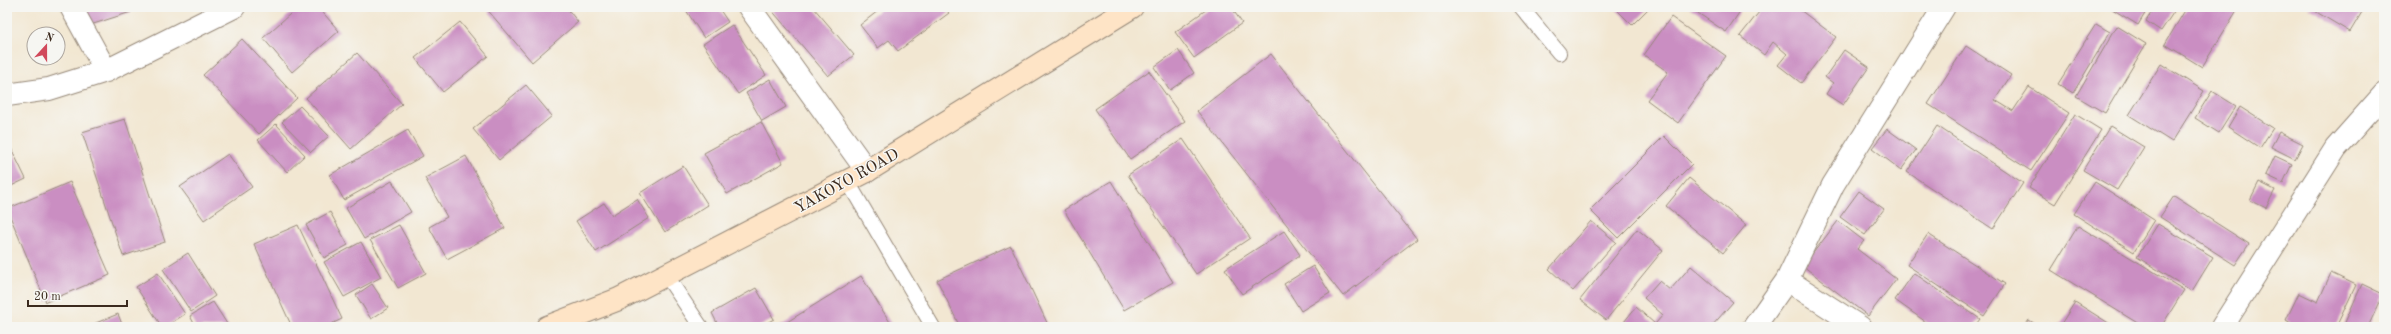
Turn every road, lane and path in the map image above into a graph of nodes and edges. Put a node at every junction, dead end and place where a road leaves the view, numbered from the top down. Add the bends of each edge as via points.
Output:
1 (71, 7) edge
2 (234, 7) edge
3 (749, 7) edge
4 (1132, 7) edge
5 (1521, 7) edge
6 (1944, 7) edge
7 (1558, 54) dead end
8 (106, 71) junction
9 (2384, 94) edge
10 (7, 95) edge
11 (867, 171) junction
12 (848, 182) junction
13 (666, 275) junction
14 (1787, 280) junction
15 (547, 327) edge
16 (702, 327) edge
17 (933, 327) edge
18 (1754, 327) edge
19 (1860, 327) edge
20 (2222, 327) edge

1 - 8 street
2 - 8 street
3 - 11 street
4 - 11 main road, YAKOYO ROAD
5 - 7 lane
6 - 14 street via 1833,185
8 - 10 street via 49,89
9 - 20 street via 2336,148
11 - 12 main road, YAKOYO ROAD
12 - 13 main road, YAKOYO ROAD
12 - 17 lane
13 - 15 main road, YAKOYO ROAD via 619,299
13 - 16 lane
14 - 18 street
14 - 19 street

